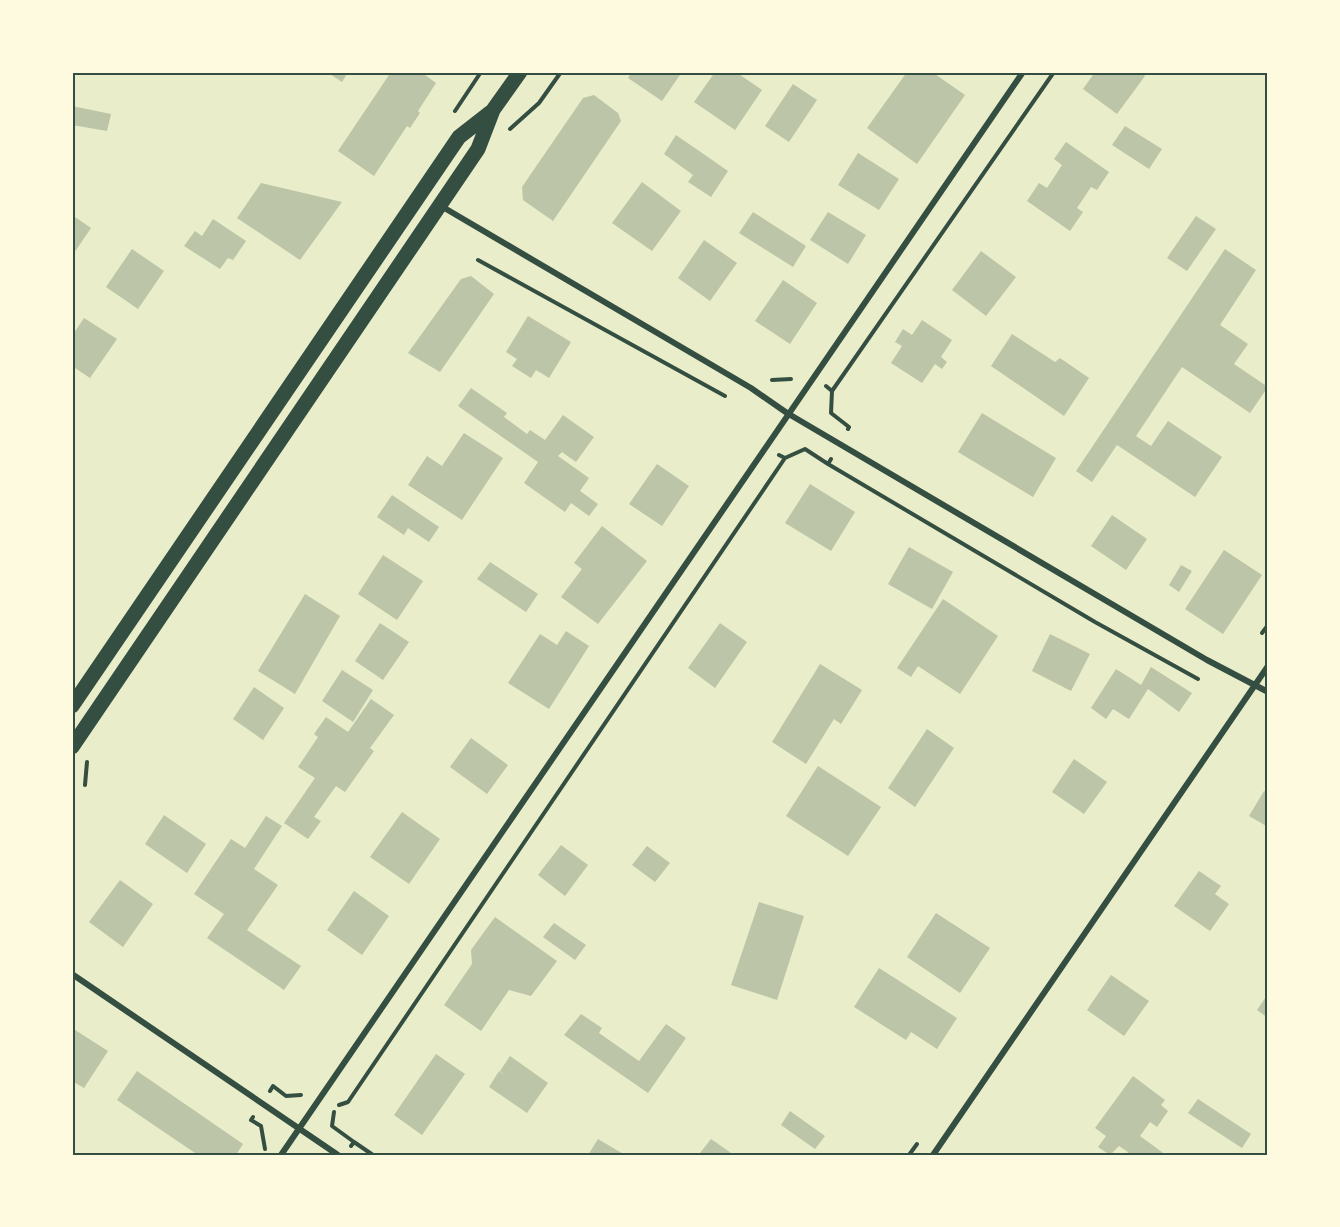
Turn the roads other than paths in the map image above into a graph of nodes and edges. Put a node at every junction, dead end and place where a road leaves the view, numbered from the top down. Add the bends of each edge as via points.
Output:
1 (520, 72) edge
2 (1023, 72) edge
3 (493, 110) junction
4 (440, 205) junction
5 (788, 413) junction
6 (1268, 666) edge
7 (1255, 685) junction
8 (1268, 692) edge
9 (72, 706) edge
10 (72, 747) edge
11 (72, 974) edge
12 (299, 1128) junction
13 (280, 1155) edge
14 (338, 1155) edge
15 (933, 1155) edge

1 - 3 main road
2 - 5 street
3 - 4 main road via 478,149
3 - 9 main road via 459,137
4 - 5 street
4 - 10 main road
5 - 7 street
5 - 12 street
6 - 7 street
7 - 8 street
7 - 15 street
11 - 12 street
12 - 13 street
12 - 14 street

